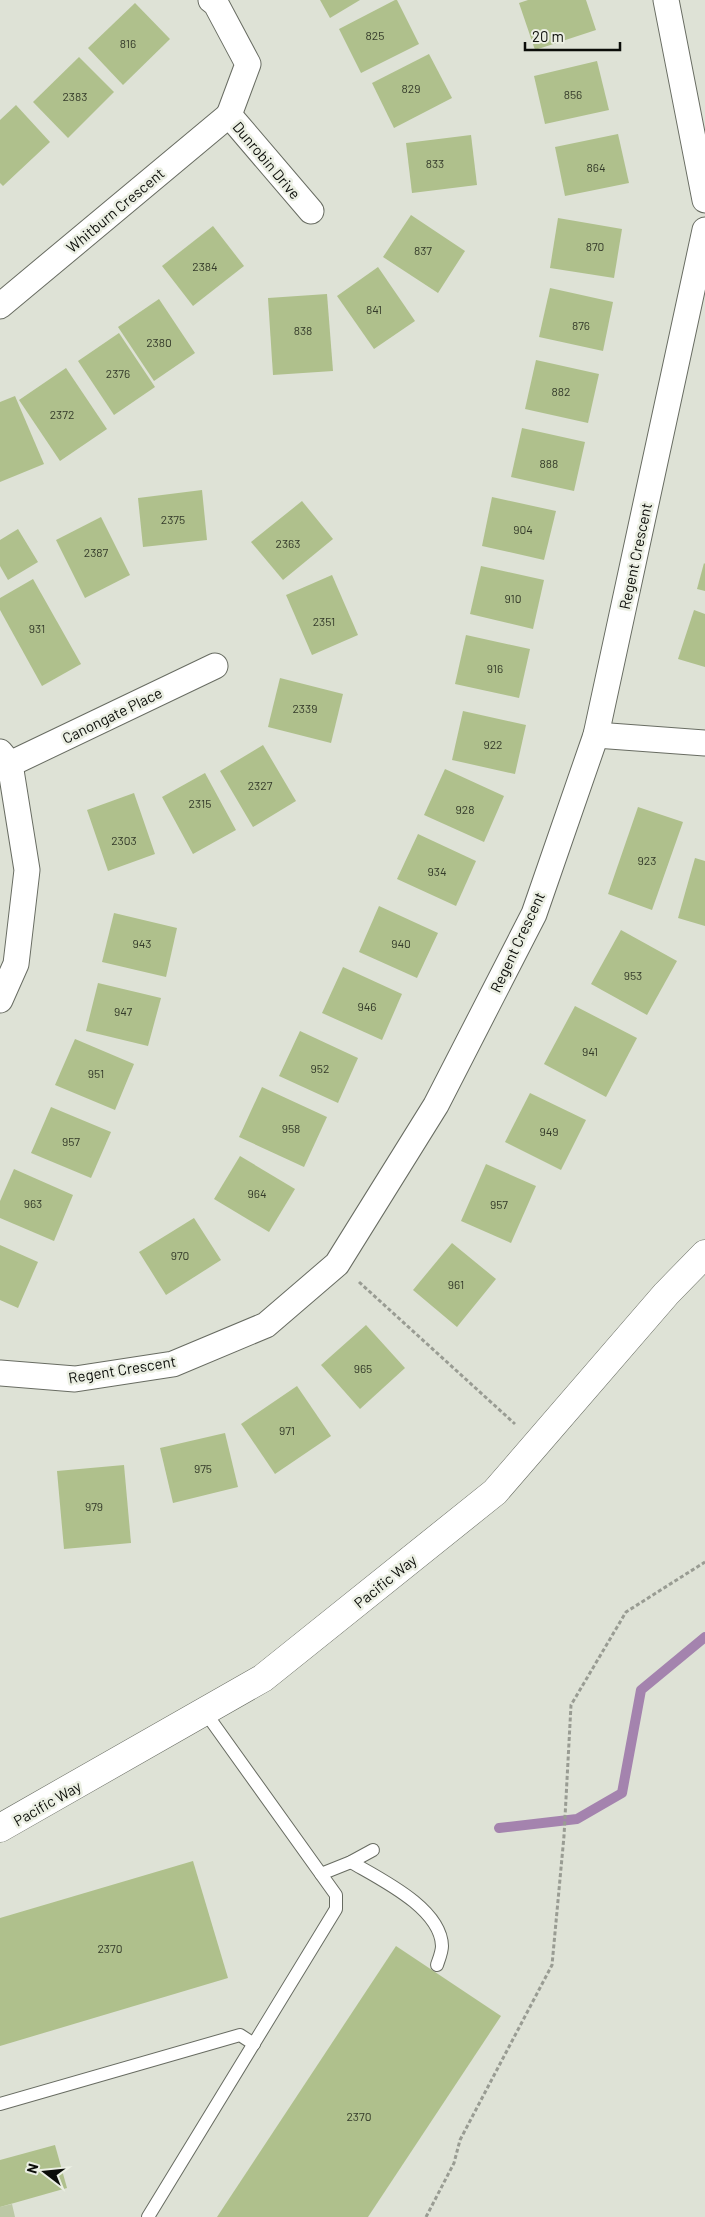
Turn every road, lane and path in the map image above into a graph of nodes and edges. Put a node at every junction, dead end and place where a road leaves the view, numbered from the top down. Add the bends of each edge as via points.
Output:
1 (212, 0) edge
2 (666, 0) edge
3 (229, 115) junction
4 (705, 200) edge
5 (311, 211) dead end
6 (705, 230) edge
7 (0, 306) edge
8 (214, 666) dead end
9 (596, 735) junction
10 (705, 743) edge
11 (5, 758) edge
12 (0, 1000) edge
13 (705, 1254) edge
14 (358, 1282) dead end
15 (0, 1373) edge
16 (515, 1424) dead end
17 (705, 1562) edge
18 (206, 1712) junction
19 (0, 1828) edge
20 (373, 1850) dead end
21 (351, 1862) junction
22 (321, 1874) junction
23 (437, 1965) dead end
24 (254, 2044) junction
25 (0, 2104) edge
26 (148, 2217) edge
27 (426, 2217) edge

1 - 3 street, Dunrobin Drive via 248,64
2 - 4 street
3 - 5 street, Dunrobin Drive
3 - 7 street, Whitburn Crescent
6 - 9 street, Regent Crescent
8 - 11 street, Canongate Place
9 - 10 street
9 - 15 street, Regent Crescent via 534,914 436,1105 337,1264 266,1325 173,1364 75,1379
11 - 12 street via 26,870 16,964
13 - 18 street, Pacific Way via 666,1294 495,1492 264,1678
14 - 16 path
17 - 27 path via 626,1612 571,1704 564,1836 552,1965 460,2140 454,2163
18 - 19 street, Pacific Way
18 - 22 lane
20 - 21 lane
21 - 22 lane
21 - 23 lane via 413,1900 434,1921 442,1946
22 - 24 lane via 336,1895 336,1909
24 - 25 lane via 240,2035
24 - 26 lane

